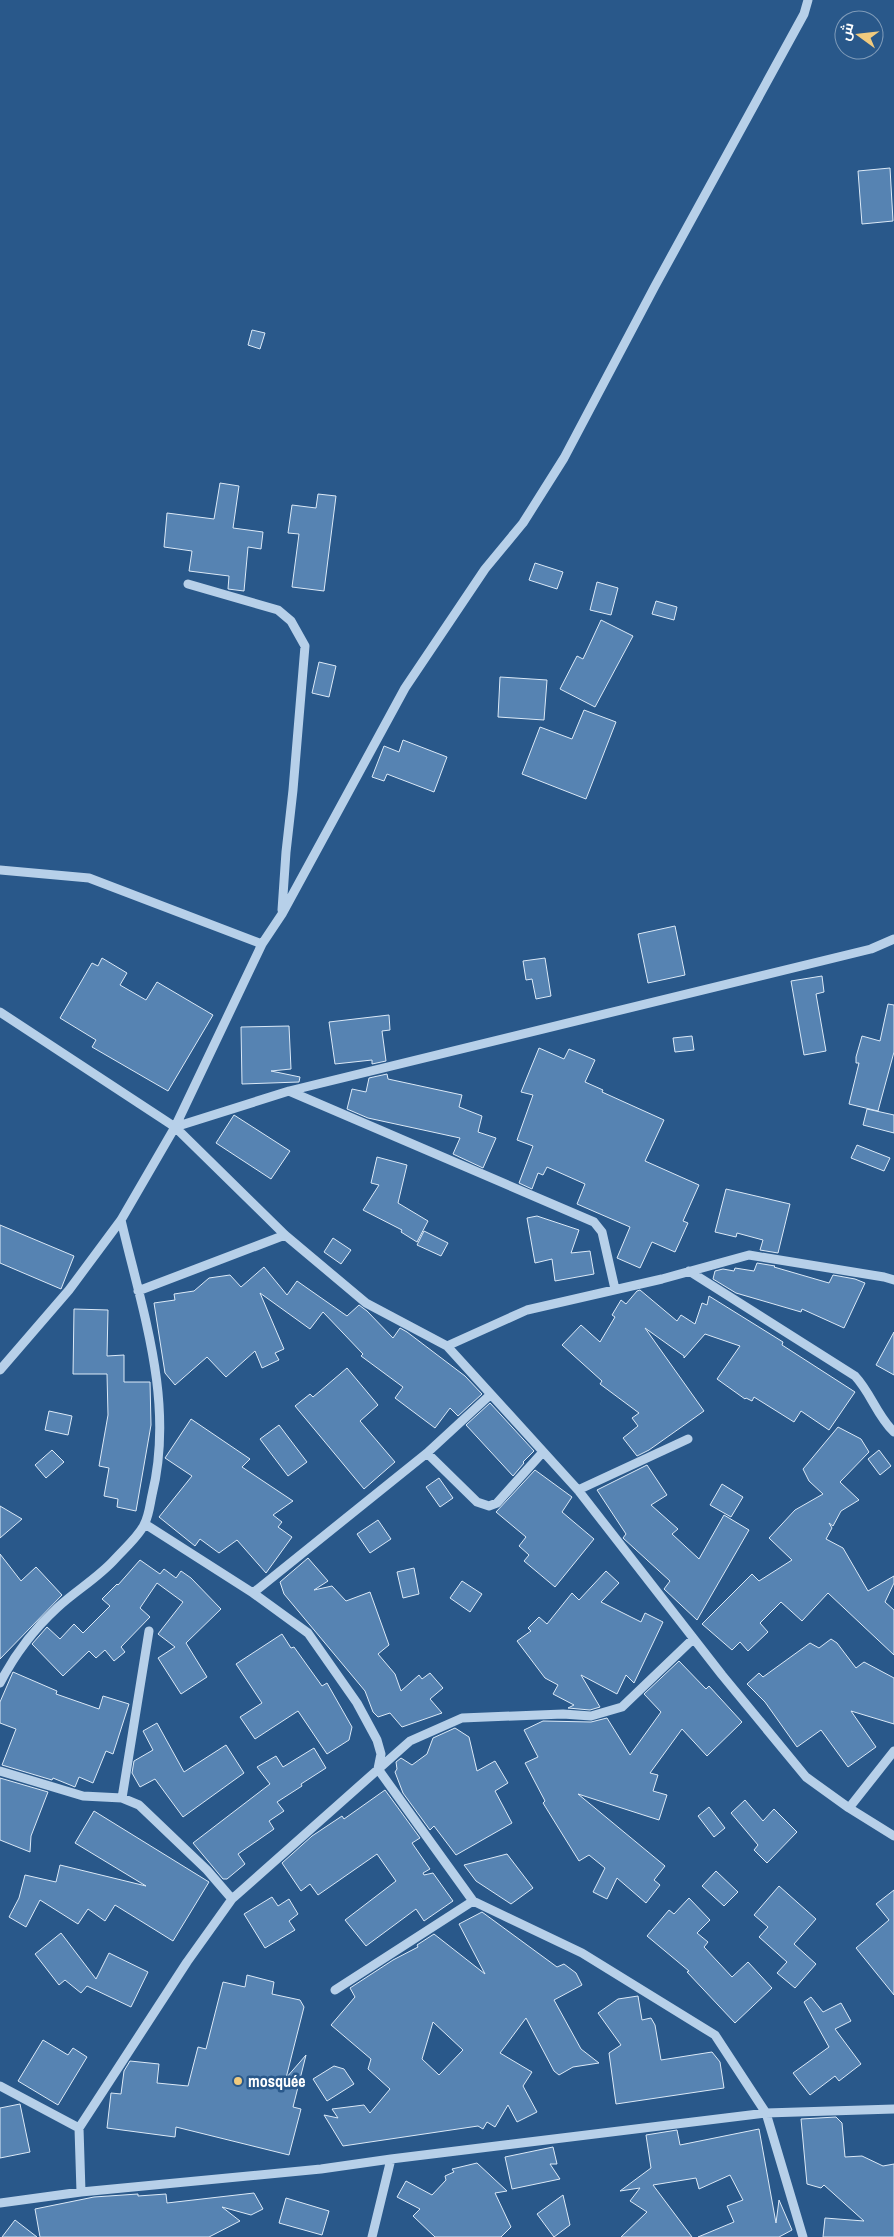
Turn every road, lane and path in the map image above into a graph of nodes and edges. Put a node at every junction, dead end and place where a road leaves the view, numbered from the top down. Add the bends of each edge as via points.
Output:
1 (808, 0) edge
2 (188, 584) dead end
3 (0, 870) edge
4 (282, 914) junction
5 (894, 939) edge
6 (262, 944) junction
7 (0, 1012) edge
8 (289, 1091) junction
9 (175, 1127) junction
10 (121, 1220) junction
11 (285, 1235) junction
12 (689, 1271) junction
13 (894, 1280) edge
14 (615, 1289) junction
15 (138, 1291) junction
16 (447, 1346) junction
17 (0, 1370) edge
18 (490, 1395) junction
19 (894, 1432) edge
20 (688, 1439) dead end
21 (542, 1452) junction
22 (427, 1453) junction
23 (578, 1490) junction
24 (144, 1524) junction
25 (254, 1593) junction
26 (149, 1631) dead end
27 (693, 1639) junction
28 (0, 1683) edge
29 (894, 1751) edge
30 (378, 1769) junction
31 (0, 1771) edge
32 (122, 1798) junction
33 (849, 1808) junction
34 (894, 1836) edge
35 (232, 1899) junction
36 (473, 1901) junction
37 (334, 1990) dead end
38 (0, 2086) edge
39 (894, 2109) edge
40 (766, 2113) junction
41 (79, 2128) junction
42 (391, 2159) junction
43 (81, 2192) junction
44 (0, 2203) edge
45 (372, 2237) edge
46 (803, 2237) edge

1 - 4 street via 804,14 564,458 523,523 485,569 405,688
2 - 4 street via 278,610 291,621 305,646
3 - 6 street via 89,878
4 - 6 street
5 - 8 street via 871,949
6 - 9 street
7 - 9 street
8 - 9 street
8 - 14 street via 594,1222 602,1232
9 - 10 street
9 - 11 street
10 - 15 street
10 - 17 street via 69,1290
11 - 15 street
11 - 16 street via 366,1303
12 - 13 street via 749,1255
12 - 14 street
12 - 19 street via 855,1376
14 - 16 street via 527,1310
15 - 24 street via 151,1336 161,1412 158,1471
16 - 18 street
18 - 21 street
18 - 22 street
20 - 23 street
21 - 22 street via 497,1503 489,1506 477,1502
21 - 23 street
22 - 25 street
23 - 27 street
24 - 25 street
24 - 28 street via 113,1561 57,1608 27,1639
25 - 30 street via 308,1633 357,1703 378,1740 381,1754
26 - 32 street
27 - 30 street via 622,1707 591,1716 462,1718 410,1741
27 - 33 street via 806,1776
29 - 33 street
30 - 35 street
30 - 36 street
31 - 32 street via 83,1796
32 - 35 street via 139,1805 207,1870
33 - 34 street
35 - 41 street via 186,1962
36 - 37 street
36 - 40 street via 582,1953 715,2035
38 - 41 street
39 - 40 street
40 - 42 street
40 - 46 street
41 - 43 street
42 - 43 street via 321,2169
42 - 45 street
43 - 44 street

